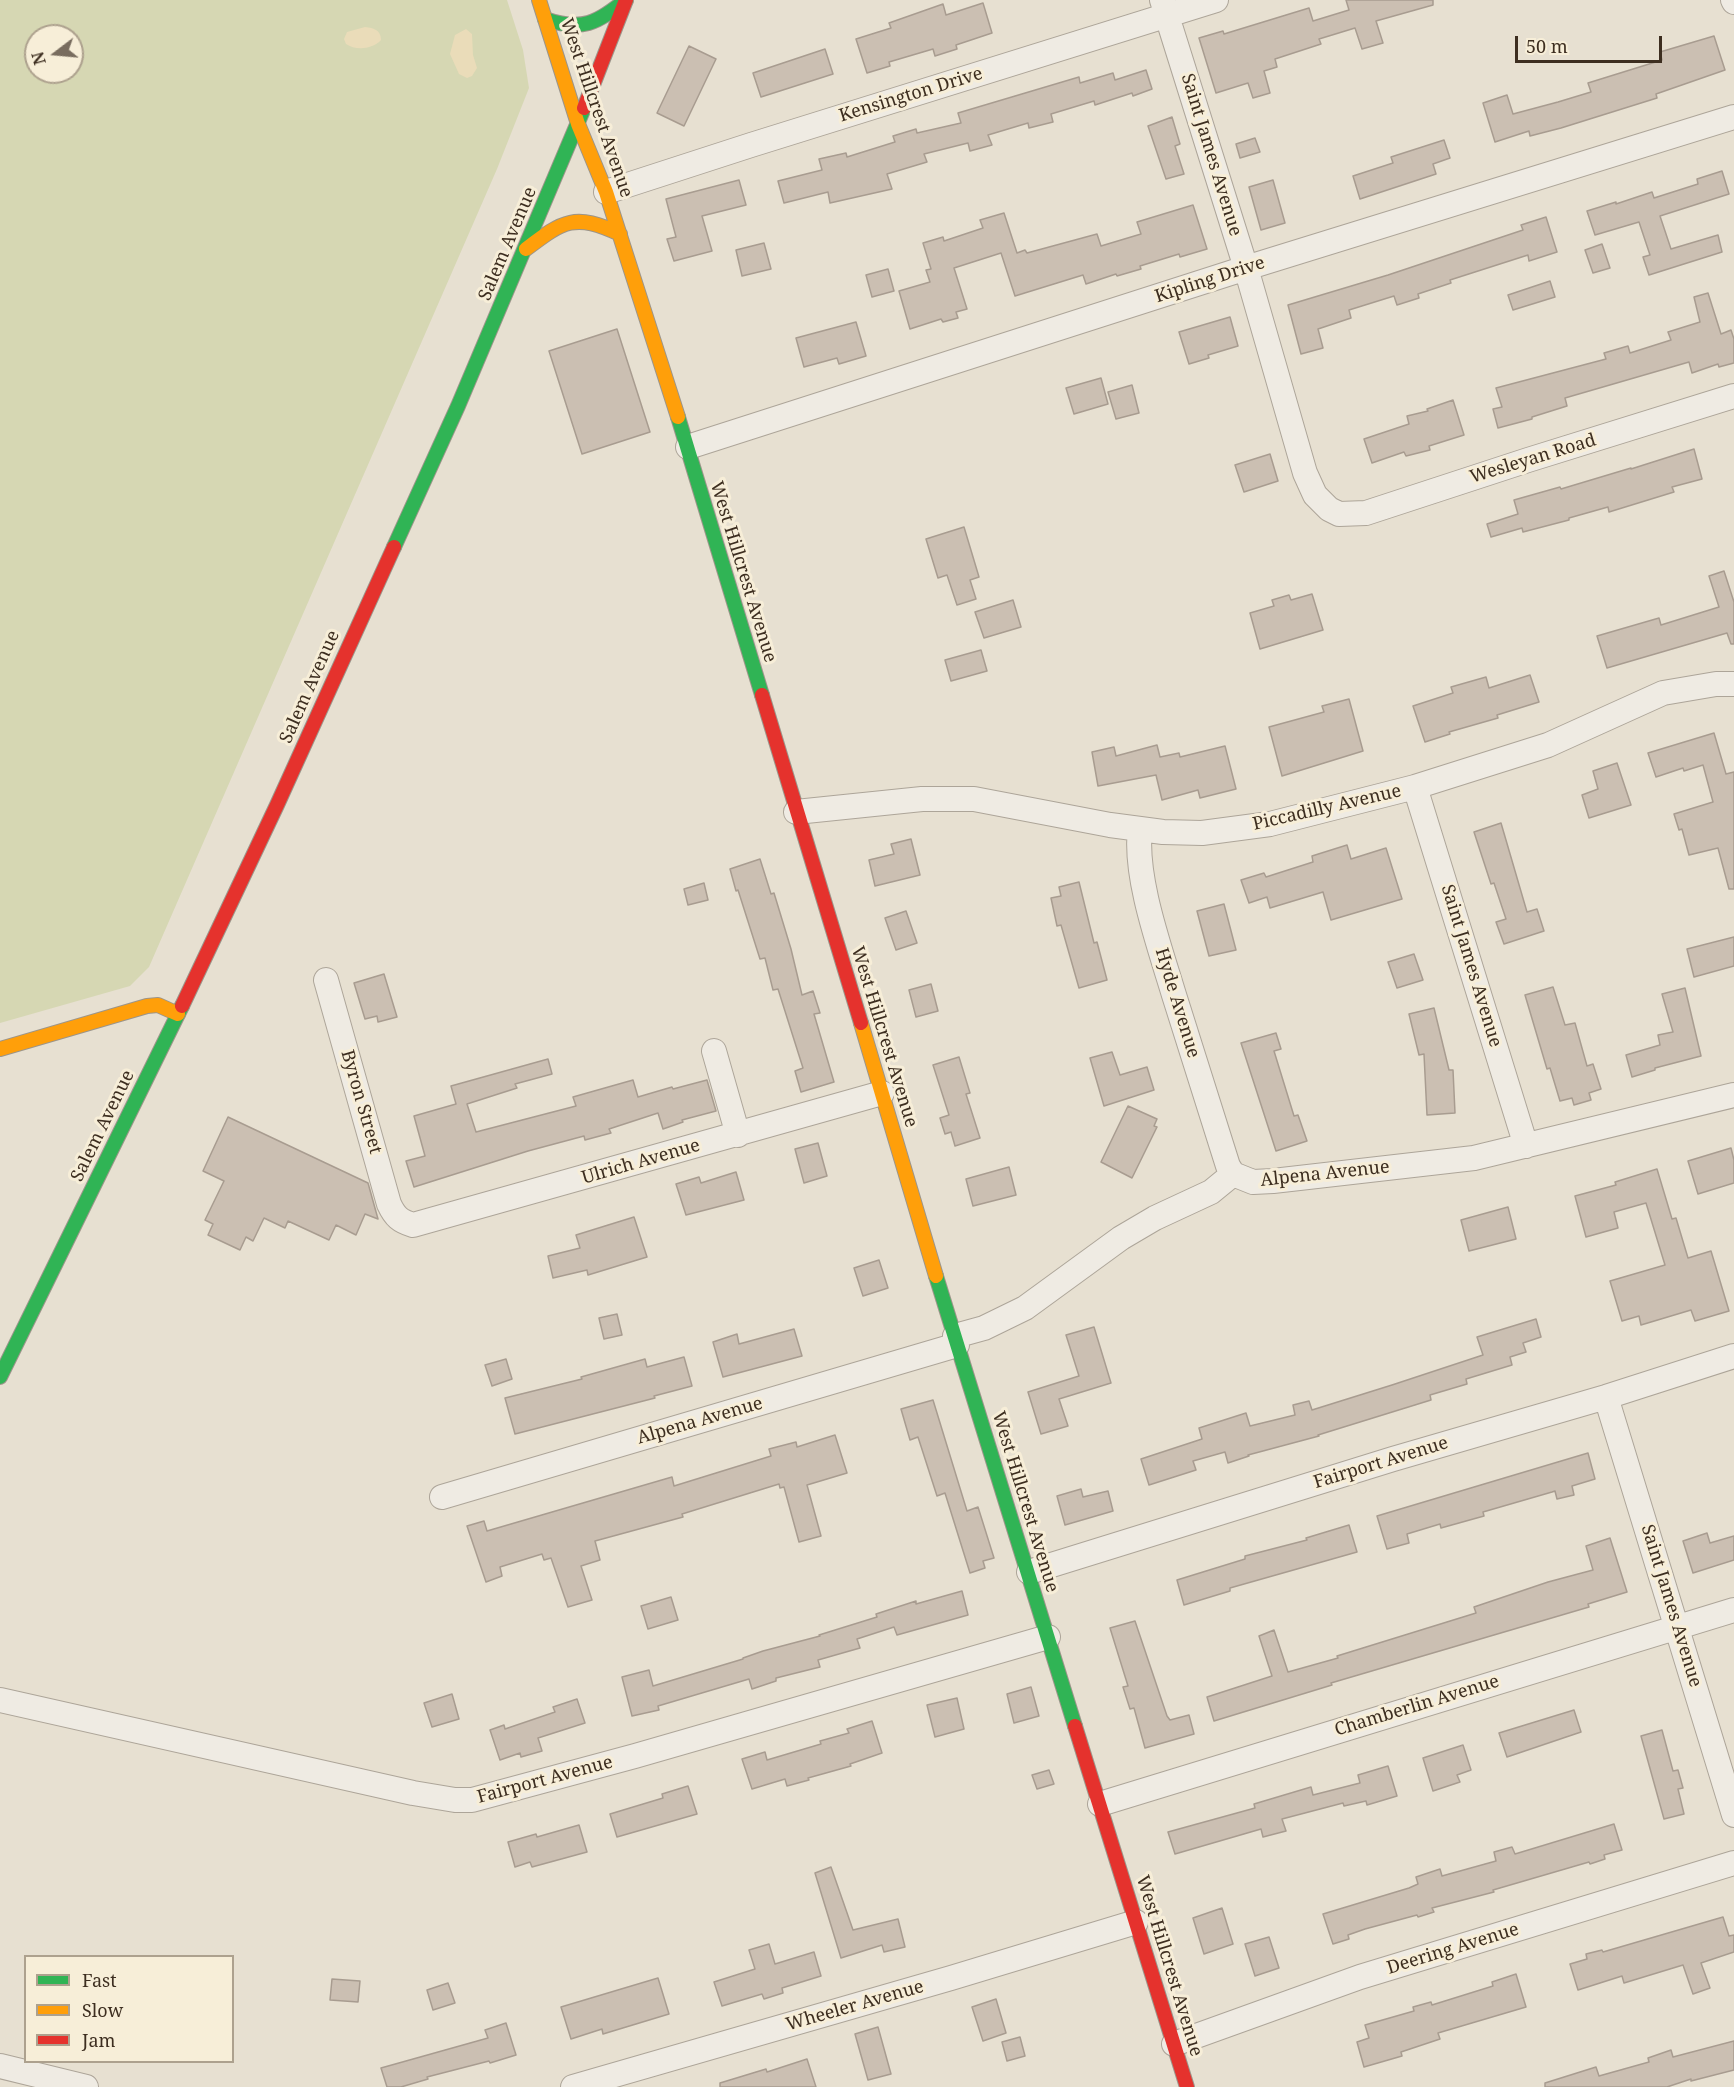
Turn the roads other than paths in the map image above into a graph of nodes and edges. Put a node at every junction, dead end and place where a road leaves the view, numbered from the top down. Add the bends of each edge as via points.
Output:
1 (539, 0) edge
2 (626, 0) edge
3 (1216, 0) edge
4 (1165, 8) edge
5 (545, 19) junction
6 (1734, 117) edge
7 (578, 124) junction
8 (606, 192) junction
9 (620, 234) junction
10 (526, 249) junction
11 (1246, 268) junction
12 (1734, 396) edge
13 (688, 447) junction
14 (1331, 510) joint
15 (1734, 684) edge
16 (1415, 787) junction
17 (796, 812) junction
18 (1140, 829) junction
19 (326, 980) dead end
20 (178, 1014) junction
21 (0, 1049) edge
22 (714, 1051) dead end
23 (882, 1093) junction
24 (1734, 1095) edge
25 (738, 1134) junction
26 (1526, 1146) junction
27 (1233, 1174) junction
28 (400, 1221) joint
29 (956, 1341) junction
30 (1734, 1356) edge
31 (0, 1377) edge
32 (1606, 1397) junction
33 (442, 1497) dead end
34 (1029, 1572) junction
35 (1734, 1610) edge
36 (1677, 1627) junction
37 (1048, 1637) junction
38 (0, 1700) edge
39 (1100, 1804) junction
40 (1734, 1815) edge
41 (1734, 1863) edge
42 (1136, 1922) junction
43 (1174, 2044) junction
44 (0, 2066) edge
45 (86, 2087) edge
46 (573, 2087) edge
47 (1187, 2087) edge

1 - 5 street, West Hillcrest Avenue
2 - 5 street via 604,17 579,27 565,27
2 - 7 street, Salem Avenue
3 - 4 street, Kensington Drive
4 - 8 street, Kensington Drive
4 - 11 street, Saint James Avenue
5 - 7 street, West Hillcrest Avenue
6 - 11 street, Kipling Drive
7 - 8 street, West Hillcrest Avenue
7 - 10 street, Salem Avenue
8 - 9 street, West Hillcrest Avenue
9 - 10 street via 581,220 564,223
9 - 13 street, West Hillcrest Avenue
10 - 20 street, Salem Avenue via 458,406
11 - 13 street, Kipling Drive
11 - 14 street, Saint James Avenue via 1305,472 1316,495
12 - 14 street, Wesleyan Road via 1366,513 1339,514
13 - 17 street, West Hillcrest Avenue
15 - 16 street, Piccadilly Avenue via 1663,693 1548,745
16 - 18 street, Piccadilly Avenue via 1270,824 1202,833
16 - 26 street, Saint James Avenue
17 - 18 street, Piccadilly Avenue via 922,799 974,799
17 - 23 street, West Hillcrest Avenue
18 - 27 street, Hyde Avenue via 1138,844 1153,927
19 - 28 street, Byron Street via 389,1204
20 - 21 street via 158,1005 147,1006
20 - 31 street, Salem Avenue
22 - 25 street
23 - 25 street, Ulrich Avenue
23 - 29 street, West Hillcrest Avenue
24 - 26 street, Alpena Avenue
25 - 28 street, Ulrich Avenue via 422,1224
26 - 27 street, Alpena Avenue via 1474,1158 1273,1181 1253,1182
27 - 29 street, Alpena Avenue via 1211,1192 1121,1238 1025,1308
29 - 33 street, Alpena Avenue
29 - 34 street, West Hillcrest Avenue
30 - 32 street, Fairport Avenue
32 - 34 street, Fairport Avenue
32 - 36 street, Saint James Avenue
34 - 37 street, West Hillcrest Avenue
35 - 36 street, Chamberlin Avenue
36 - 39 street, Chamberlin Avenue
36 - 40 street, Saint James Avenue
37 - 38 street, Fairport Avenue via 472,1800 413,1793
37 - 39 street, West Hillcrest Avenue
39 - 42 street, West Hillcrest Avenue
41 - 43 street, Deering Avenue via 1360,1977
42 - 43 street, West Hillcrest Avenue
42 - 46 street, Wheeler Avenue
43 - 47 street, West Hillcrest Avenue
44 - 45 street

